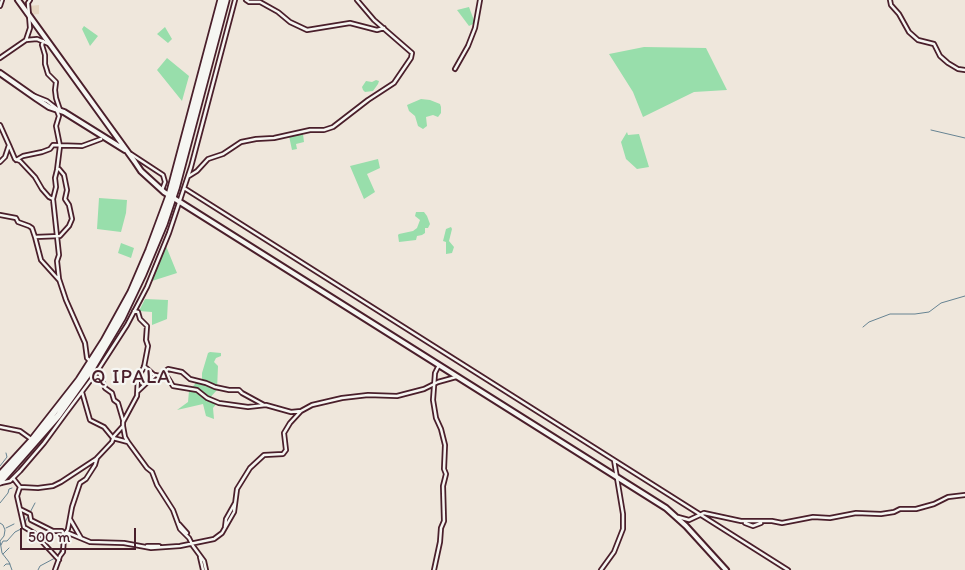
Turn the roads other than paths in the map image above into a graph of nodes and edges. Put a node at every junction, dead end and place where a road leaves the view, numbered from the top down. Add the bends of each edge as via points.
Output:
1 (2, 0) edge
2 (18, 0) edge
3 (30, 0) edge
4 (221, 0) edge
5 (226, 0) edge
6 (234, 0) edge
7 (246, 0) edge
8 (357, 0) edge
9 (480, 0) edge
10 (890, 0) edge
11 (0, 6) edge
12 (29, 16) junction
13 (384, 28) junction
14 (26, 40) junction
15 (43, 41) junction
16 (50, 45) junction
17 (0, 58) edge
18 (455, 69) dead end
19 (965, 70) edge
20 (0, 73) edge
21 (58, 109) junction
22 (0, 125) edge
23 (97, 132) junction
24 (102, 140) junction
25 (112, 142) junction
26 (60, 144) junction
27 (10, 145) junction
28 (128, 152) junction
29 (16, 160) junction
30 (0, 162) edge
31 (58, 165) junction
32 (187, 177) junction
33 (184, 188) junction
34 (162, 190) junction
35 (171, 197) junction
36 (53, 200) junction
37 (180, 202) junction
38 (0, 215) edge
39 (35, 237) junction
40 (56, 237) junction
41 (61, 282) junction
42 (134, 311) junction
43 (439, 365) junction
44 (96, 366) junction
45 (144, 366) junction
46 (157, 376) junction
47 (458, 377) junction
48 (435, 384) junction
49 (83, 389) junction
50 (138, 391) junction
51 (266, 405) junction
52 (301, 411) junction
53 (123, 424) junction
54 (0, 427) edge
55 (113, 438) junction
56 (32, 440) junction
57 (128, 442) junction
58 (98, 456) junction
59 (614, 460) junction
60 (0, 475) edge
61 (617, 477) junction
62 (13, 478) junction
63 (0, 482) edge
64 (20, 486) junction
65 (965, 495) edge
66 (19, 508) junction
67 (700, 514) junction
68 (676, 517) junction
69 (70, 518) junction
70 (66, 534) junction
71 (82, 539) junction
72 (192, 543) junction
73 (59, 560) junction
74 (54, 570) edge
75 (204, 570) edge
76 (434, 570) edge
77 (601, 570) edge
78 (726, 570) edge
79 (788, 570) edge

1 - 11 street
2 - 12 street
3 - 12 street
4 - 35 highway
5 - 35 highway
6 - 32 street
7 - 13 street via 260,2 307,30 350,23 377,30
8 - 13 street
9 - 18 street via 475,28
10 - 19 street via 890,5 909,32 918,40 934,44 948,63
12 - 14 street
12 - 16 street
13 - 32 street via 412,53 392,86 333,127 241,142 208,159
14 - 15 street
14 - 17 street
15 - 16 street
15 - 21 street via 48,74 56,82
16 - 28 street
20 - 21 street via 29,94
21 - 23 street
21 - 26 street via 56,130
22 - 27 street
23 - 24 street
23 - 25 street
24 - 25 street
24 - 26 street via 82,146
25 - 28 street
26 - 29 street
26 - 31 street
27 - 29 street
27 - 30 street
28 - 34 street via 141,171
28 - 34 street via 164,175
29 - 36 street
31 - 36 street
31 - 40 street via 64,175 72,219
32 - 33 street
33 - 37 street
33 - 59 street
34 - 35 street
35 - 37 street
35 - 44 highway via 144,274
36 - 40 street
37 - 42 street via 153,274
37 - 43 street
38 - 39 street via 16,218 29,226
39 - 40 street
39 - 41 street via 41,260
40 - 41 street
41 - 44 street via 85,343 87,359
42 - 44 street
42 - 45 street via 138,312 147,328
43 - 47 street
43 - 48 street
44 - 49 street
44 - 53 street via 106,388 118,403
44 - 56 highway
44 - 63 highway via 58,416
45 - 46 street
45 - 50 street via 139,376
46 - 50 street
46 - 51 street via 168,378 172,386 197,390 219,403
46 - 51 street via 167,369 182,372 190,378 242,393
47 - 48 street
47 - 61 street
48 - 52 street via 397,396 342,398
48 - 76 street via 433,400 445,445 446,474 444,521
49 - 55 street via 88,417 104,427
49 - 62 street via 44,443
50 - 53 street
51 - 52 street via 291,412
52 - 72 street via 284,434 286,450 283,454 264,455 237,489 234,512 220,536
53 - 55 street
53 - 57 street
54 - 56 street via 20,431
55 - 57 street
55 - 58 street
56 - 60 highway
57 - 72 street via 154,476
58 - 64 street via 79,472 53,486
58 - 69 street via 86,479 80,483
59 - 61 street
59 - 67 street
61 - 68 street
61 - 77 street via 623,530 614,552
62 - 63 street
62 - 64 street
64 - 66 street via 17,496
65 - 67 street via 948,497 917,509 881,514 856,513 838,518 813,517 782,523
66 - 70 street via 30,514 31,520
66 - 73 street via 24,527 34,532
67 - 68 street via 689,520
67 - 79 street
68 - 78 street
69 - 70 street
69 - 71 street
70 - 71 street
70 - 73 street
71 - 72 street via 151,548
72 - 75 street via 200,554
73 - 74 street

